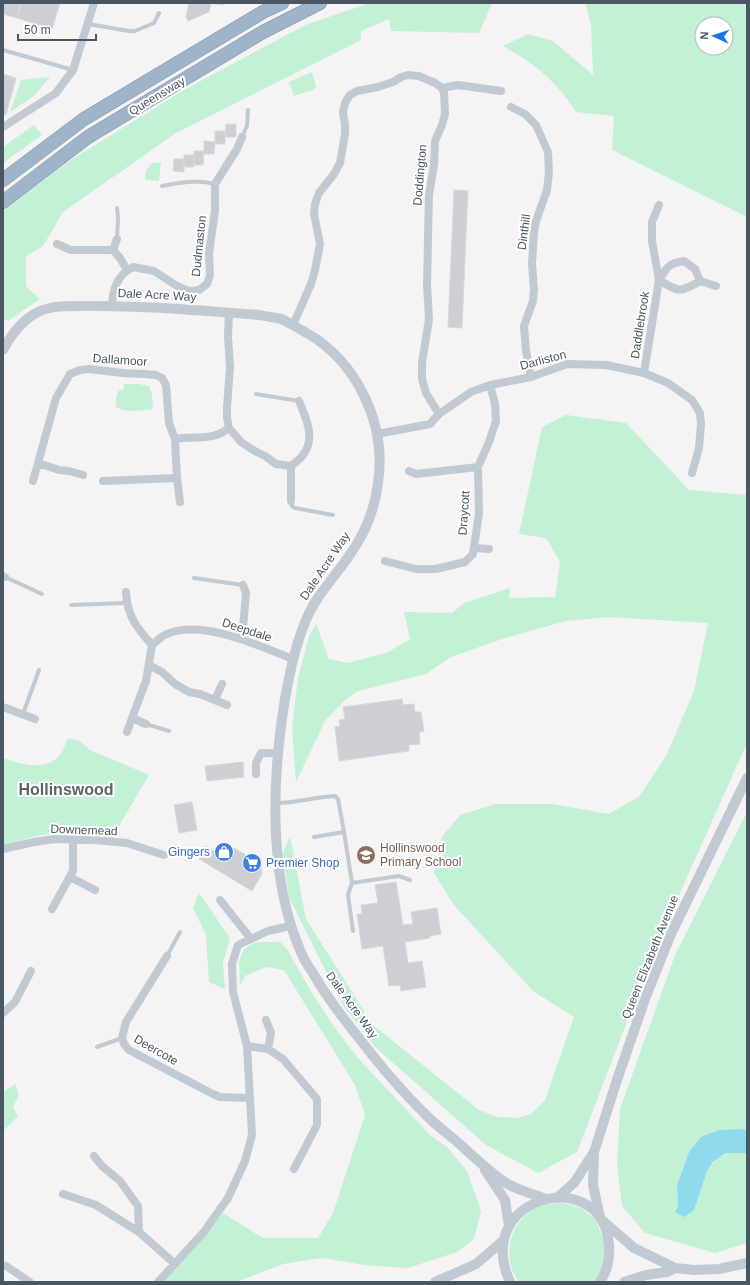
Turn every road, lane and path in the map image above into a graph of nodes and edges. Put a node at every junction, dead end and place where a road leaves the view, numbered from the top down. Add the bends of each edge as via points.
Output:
1 (94, 3) edge
2 (282, 3) edge
3 (320, 3) edge
4 (159, 13) dead end
5 (88, 24) junction
6 (3, 50) edge
7 (73, 70) junction
8 (442, 88) junction
9 (501, 91) dead end
10 (511, 107) dead end
11 (248, 110) dead end
12 (3, 127) edge
13 (242, 137) joint
14 (3, 180) edge
15 (215, 184) junction
16 (162, 186) dead end
17 (3, 202) edge
18 (659, 206) dead end
19 (116, 208) dead end
20 (117, 239) joint
21 (57, 244) dead end
22 (113, 250) junction
23 (127, 270) junction
24 (660, 280) junction
25 (700, 281) junction
26 (716, 286) dead end
27 (112, 306) junction
28 (229, 313) junction
29 (293, 326) junction
30 (3, 350) edge
31 (644, 373) junction
32 (531, 376) junction
33 (490, 385) junction
34 (256, 394) dead end
35 (299, 401) joint
36 (439, 414) junction
37 (229, 428) junction
38 (377, 434) junction
39 (175, 439) junction
40 (38, 463) junction
41 (291, 466) junction
42 (478, 468) junction
43 (409, 471) dead end
44 (692, 473) dead end
45 (83, 475) dead end
46 (177, 478) junction
47 (33, 481) dead end
48 (103, 481) dead end
49 (291, 500) joint
50 (180, 502) dead end
51 (333, 515) dead end
52 (474, 548) junction
53 (489, 549) dead end
54 (385, 561) dead end
55 (4, 577) edge
56 (194, 578) dead end
57 (244, 585) joint
58 (126, 592) dead end
59 (42, 594) dead end
60 (126, 603) junction
61 (71, 605) dead end
62 (242, 639) junction
63 (152, 645) junction
64 (293, 659) junction
65 (149, 665) junction
66 (39, 670) dead end
67 (222, 684) dead end
68 (215, 700) junction
69 (227, 705) dead end
70 (3, 707) edge
71 (23, 714) junction
72 (132, 718) junction
73 (34, 719) dead end
74 (146, 724) joint
75 (169, 731) dead end
76 (127, 732) dead end
77 (277, 754) junction
78 (256, 774) dead end
79 (747, 778) edge
80 (276, 803) junction
81 (344, 832) junction
82 (314, 837) dead end
83 (73, 840) junction
84 (3, 849) edge
85 (164, 855) dead end
86 (70, 877) junction
87 (410, 880) dead end
88 (352, 883) junction
89 (95, 890) dead end
90 (220, 900) dead end
91 (52, 909) dead end
92 (290, 926) junction
93 (180, 932) dead end
94 (353, 932) dead end
95 (251, 939) junction
96 (167, 956) joint
97 (30, 971) dead end
98 (3, 1012) edge
99 (266, 1020) dead end
100 (122, 1038) junction
101 (247, 1046) junction
102 (97, 1047) dead end
103 (268, 1049) junction
104 (249, 1098) junction
105 (594, 1152) junction
106 (94, 1156) dead end
107 (481, 1164) junction
108 (294, 1169) dead end
109 (63, 1194) dead end
110 (558, 1197) junction
111 (546, 1198) junction
112 (601, 1219) junction
113 (509, 1226) junction
114 (139, 1232) junction
115 (504, 1240) junction
116 (175, 1264) junction
117 (747, 1264) edge
118 (6, 1266) dead end
119 (675, 1268) junction
120 (30, 1282) edge
121 (158, 1282) edge
122 (429, 1282) edge
123 (435, 1282) edge
124 (440, 1282) edge
125 (510, 1282) edge
126 (600, 1282) edge
127 (624, 1282) edge

1 - 5 street
2 - 14 highway, Queensway via 84,119
3 - 17 highway, Queensway via 263,32 88,137
4 - 5 lane via 154,23 129,32
5 - 7 street
6 - 7 lane
7 - 12 street via 56,92
8 - 9 street via 458,85
8 - 29 street via 428,79 408,76 378,87 357,91 346,101 343,113 345,134 340,163 319,193 315,204 314,214 320,244 315,270
8 - 36 street, Doddington via 445,114 435,141 429,195 426,284 429,319 422,363 422,379 426,393
10 - 32 street, Dinthill via 525,114 536,124 548,152 547,190 534,232 533,301 524,326
11 - 13 lane via 247,126
13 - 15 street
15 - 16 lane via 205,181
15 - 23 street, Dudmaston via 215,211 209,252 210,275 207,284 199,290 189,291 176,286 154,271 133,267
18 - 24 street, Daddlebrook via 652,222 652,241
19 - 20 lane
20 - 22 street
21 - 22 street via 71,250
22 - 23 street
23 - 27 street via 116,283
24 - 25 street, Daddlebrook via 674,290 688,288
24 - 25 street, Daddlebrook via 673,262 684,261 695,269
24 - 31 street, Daddlebrook
25 - 26 street
27 - 28 street, Dale Acre Way
27 - 30 street, Dale Acre Way via 70,306 38,312 17,328
28 - 29 street, Dale Acre Way via 260,315 282,320
28 - 37 street
29 - 38 street, Dale Acre Way via 320,341 349,370 366,398
31 - 32 street, Darliston via 606,365 567,364
31 - 44 street, Darliston via 668,383 692,400 700,413 702,424 699,448
32 - 33 street, Darliston
33 - 36 street, Darliston via 471,392
33 - 42 street, Draycott via 496,421
34 - 35 lane
35 - 41 street via 308,424 309,444 303,455
36 - 38 street, Darliston via 430,424
37 - 39 street via 211,438
37 - 41 street via 241,442 253,450 276,464
38 - 64 street, Dale Acre Way via 378,483 373,507 352,552 316,600 306,620
39 - 40 street, Dallamoor via 169,422 166,385 162,378 156,375 80,370 70,374 56,398
39 - 46 street
40 - 45 street
40 - 47 street, Dallamoor
41 - 49 street
42 - 43 street via 416,474
42 - 52 street, Draycott via 479,513
46 - 48 street
46 - 50 street
49 - 51 lane via 295,508
52 - 53 street
52 - 54 street, Draycott via 473,554 465,562 436,569 416,569
55 - 59 lane
56 - 57 lane
57 - 62 street via 246,593
58 - 60 street
60 - 61 lane
60 - 63 street via 136,627
62 - 63 street, Deepdale via 220,632 188,630 167,634
62 - 64 street, Deepdale
63 - 65 street
64 - 77 street, Dale Acre Way
65 - 68 street via 182,688
65 - 72 street via 146,681
66 - 71 lane
67 - 68 street
68 - 69 street
70 - 71 street
71 - 73 street
72 - 74 street
72 - 76 street
74 - 75 lane
77 - 78 street via 262,754 256,763
77 - 80 street, Dale Acre Way
79 - 105 street, Queen Elizabeth Avenue via 668,942 645,999
80 - 81 lane via 335,796 338,799
80 - 92 street, Dale Acre Way via 278,861
81 - 82 lane
81 - 88 lane
83 - 84 street, Downemead via 34,842
83 - 85 street, Downemead via 126,843
83 - 86 street via 73,871
86 - 89 street
86 - 91 street
87 - 88 lane via 399,876
88 - 94 lane via 348,895
90 - 95 street
92 - 95 street via 268,931
92 - 107 street, Dale Acre Way via 301,953 326,995 391,1078 425,1114
93 - 96 lane
95 - 101 street via 238,945 232,964 233,992
96 - 100 street, Deercote via 126,1022
97 - 98 street via 15,1002
99 - 103 street via 270,1033
100 - 102 lane
100 - 104 street, Deercote via 129,1050 211,1093 220,1097
101 - 103 street
101 - 104 street
103 - 108 street via 283,1059 317,1099 317,1125
104 - 116 street via 252,1135 245,1162 228,1198 203,1233
105 - 110 street, Queen Elizabeth Avenue via 574,1183
105 - 112 street, Queen Elizabeth Avenue via 593,1185
106 - 114 street via 120,1181 138,1206
107 - 111 street, Dale Acre Way via 509,1184
107 - 113 street, Dale Acre Way via 505,1200
109 - 114 street via 96,1205
110 - 111 street
110 - 112 street via 575,1200 589,1207
111 - 113 street via 519,1213
112 - 119 street via 634,1248
112 - 126 street, Queen Elizabeth Avenue via 608,1236 609,1255 606,1271
113 - 115 street
114 - 116 street
115 - 123 street via 476,1264
115 - 125 street via 502,1256
116 - 121 street
117 - 119 street via 719,1269
118 - 120 street
119 - 127 street
122 - 123 street
123 - 124 street

